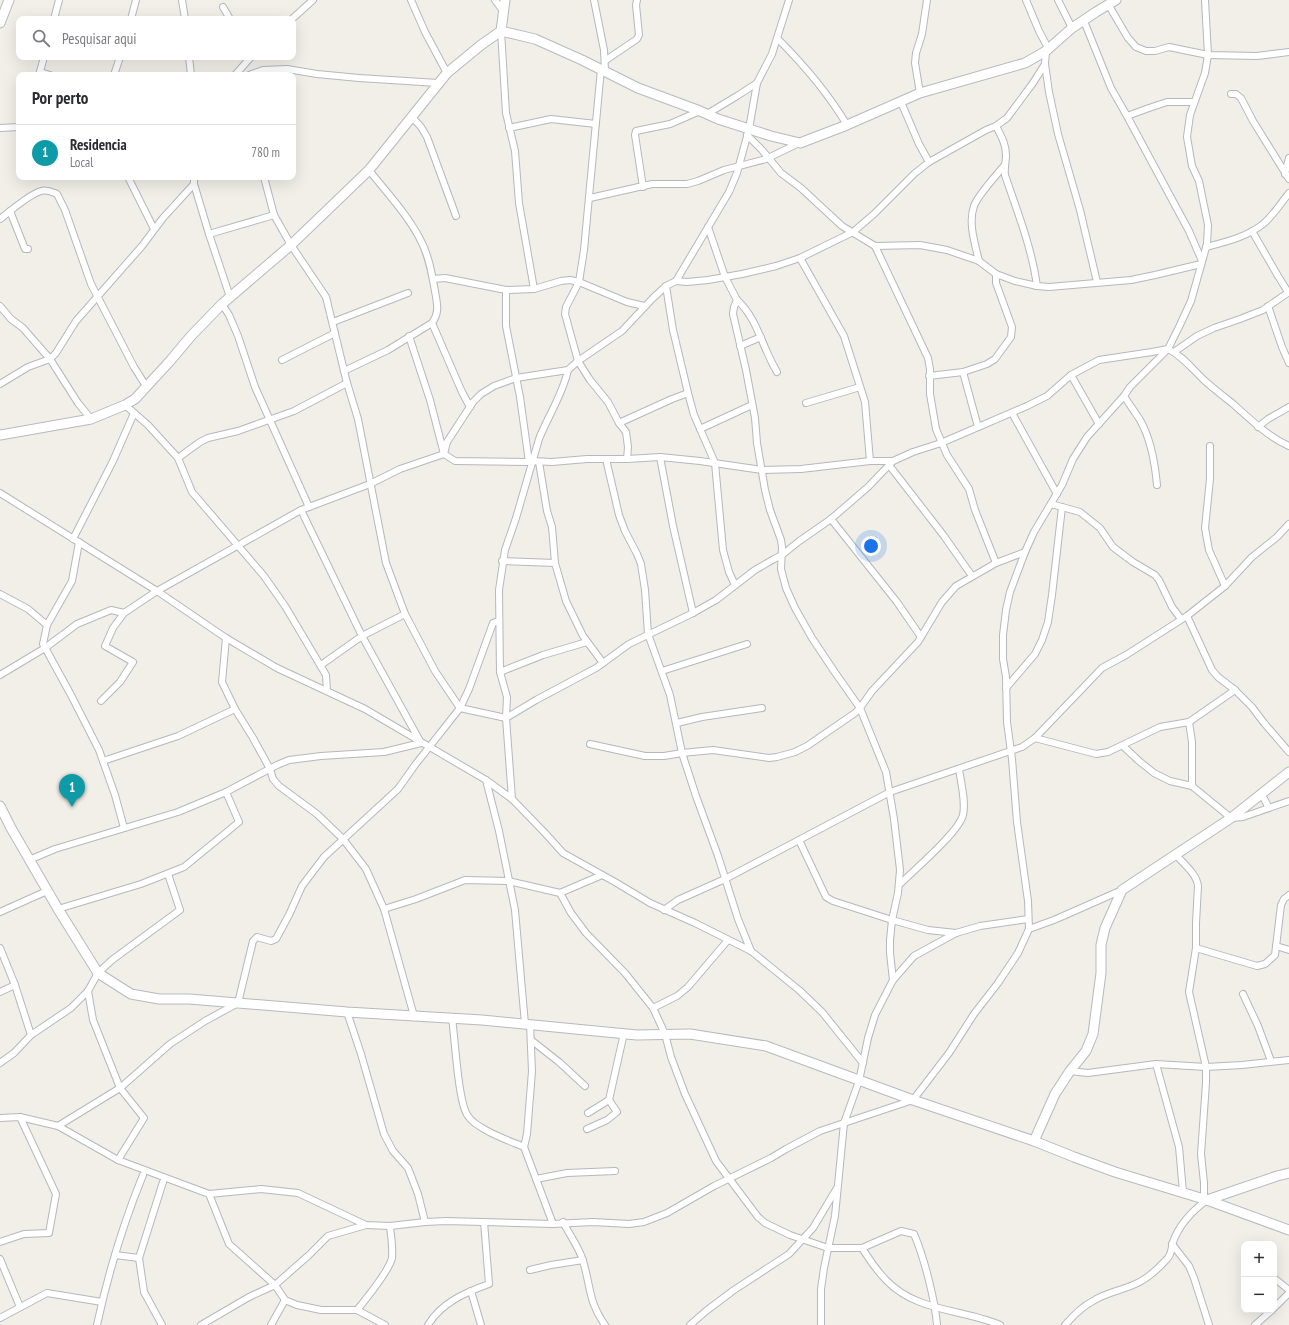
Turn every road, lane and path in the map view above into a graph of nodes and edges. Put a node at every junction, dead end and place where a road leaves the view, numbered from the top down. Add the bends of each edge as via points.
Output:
1 (9, 0) edge
2 (59, 0) edge
3 (136, 0) edge
4 (182, 0) edge
5 (313, 0) edge
6 (411, 0) edge
7 (495, 0) edge
8 (506, 0) edge
9 (594, 0) edge
10 (637, 0) edge
11 (788, 0) edge
12 (927, 0) edge
13 (1026, 0) edge
14 (1058, 0) edge
15 (1205, 0) edge
16 (1112, 2) edge
17 (223, 7) dead end
18 (503, 11) junction
19 (55, 16) edge
20 (132, 16) edge
21 (185, 16) edge
22 (228, 16) edge
23 (295, 16) edge
24 (1084, 21) junction
25 (0, 23) edge
26 (1072, 28) junction
27 (501, 31) junction
28 (777, 38) junction
29 (1047, 49) junction
30 (1289, 52) edge
31 (1208, 55) junction
32 (43, 60) edge
33 (119, 60) edge
34 (189, 60) edge
35 (248, 60) edge
36 (606, 60) junction
37 (1045, 64) junction
38 (603, 70) junction
39 (39, 72) edge
40 (115, 72) edge
41 (191, 72) edge
42 (238, 72) edge
43 (257, 72) edge
44 (447, 73) junction
45 (438, 83) junction
46 (757, 83) junction
47 (920, 93) junction
48 (1231, 94) dead end
49 (901, 102) junction
50 (1194, 102) junction
51 (704, 112) junction
52 (1127, 116) junction
53 (412, 117) junction
54 (596, 124) junction
55 (847, 125) junction
56 (996, 126) junction
57 (16, 127) edge
58 (0, 128) edge
59 (509, 128) junction
60 (748, 132) junction
61 (800, 143) junction
62 (769, 157) junction
63 (1289, 158) edge
64 (929, 162) junction
65 (1005, 164) junction
66 (740, 165) junction
67 (369, 170) junction
68 (1287, 176) edge
69 (130, 180) edge
70 (194, 180) edge
71 (265, 180) edge
72 (194, 184) junction
73 (643, 187) junction
74 (1289, 193) edge
75 (590, 198) junction
76 (10, 211) junction
77 (274, 215) junction
78 (456, 216) dead end
79 (0, 219) edge
80 (708, 227) junction
81 (154, 229) junction
82 (1252, 231) junction
83 (853, 232) junction
84 (208, 234) junction
85 (291, 245) junction
86 (875, 246) junction
87 (1206, 247) junction
88 (28, 249) dead end
89 (800, 258) junction
90 (979, 261) junction
91 (1201, 262) junction
92 (996, 274) junction
93 (725, 277) junction
94 (433, 279) junction
95 (676, 281) junction
96 (579, 282) junction
97 (1097, 282) junction
98 (666, 286) junction
99 (1037, 286) junction
100 (534, 289) junction
101 (506, 290) junction
102 (408, 292) dead end
103 (1289, 292) edge
104 (98, 295) junction
105 (230, 296) junction
106 (737, 300) junction
107 (222, 304) junction
108 (0, 306) edge
109 (644, 306) junction
110 (1268, 306) junction
111 (333, 322) junction
112 (432, 323) junction
113 (335, 333) junction
114 (409, 336) junction
115 (761, 337) junction
116 (740, 346) junction
117 (1171, 350) junction
118 (50, 359) junction
119 (282, 360) dead end
120 (578, 361) junction
121 (1289, 363) edge
122 (568, 370) junction
123 (344, 371) junction
124 (777, 372) dead end
125 (963, 372) junction
126 (1071, 375) junction
127 (929, 376) junction
128 (516, 378) junction
129 (347, 383) junction
130 (0, 384) edge
131 (146, 386) junction
132 (860, 387) junction
133 (688, 393) junction
134 (1124, 396) junction
135 (806, 403) dead end
136 (125, 405) junction
137 (752, 405) junction
138 (1289, 406) edge
139 (470, 407) junction
140 (134, 413) junction
141 (1012, 413) junction
142 (91, 419) junction
143 (270, 420) junction
144 (619, 423) junction
145 (1099, 424) junction
146 (1258, 426) junction
147 (978, 427) junction
148 (700, 429) junction
149 (0, 435) edge
150 (941, 443) junction
151 (1210, 446) dead end
152 (1289, 446) edge
153 (444, 454) junction
154 (660, 457) junction
155 (178, 458) junction
156 (606, 459) junction
157 (626, 459) junction
158 (870, 461) junction
159 (533, 462) junction
160 (715, 463) junction
161 (891, 463) junction
162 (762, 470) junction
163 (370, 484) junction
164 (1157, 485) dead end
165 (0, 493) edge
166 (1057, 494) junction
167 (1051, 504) junction
168 (309, 507) junction
169 (1062, 507) junction
170 (300, 510) junction
171 (831, 519) junction
172 (1289, 524) edge
173 (76, 540) junction
174 (237, 546) junction
175 (1025, 552) junction
176 (782, 555) junction
177 (502, 561) junction
178 (555, 563) junction
179 (996, 563) junction
180 (972, 576) junction
181 (735, 584) junction
182 (1225, 586) junction
183 (156, 592) junction
184 (0, 594) edge
185 (124, 613) junction
186 (405, 614) junction
187 (693, 614) junction
188 (1184, 618) junction
189 (498, 622) junction
190 (47, 625) junction
191 (648, 634) junction
192 (362, 636) junction
193 (921, 637) junction
194 (226, 638) junction
195 (587, 642) junction
196 (747, 644) dead end
197 (45, 648) junction
198 (603, 663) junction
199 (321, 665) junction
200 (662, 671) junction
201 (500, 672) junction
202 (0, 675) edge
203 (1006, 688) junction
204 (1235, 690) junction
205 (327, 691) junction
206 (101, 701) dead end
207 (460, 708) junction
208 (762, 708) dead end
209 (860, 708) junction
210 (235, 709) junction
211 (506, 718) junction
212 (1189, 722) junction
213 (677, 723) junction
214 (1035, 738) junction
215 (421, 743) junction
216 (590, 744) dead end
217 (1123, 746) junction
218 (429, 747) junction
219 (1011, 752) junction
220 (1289, 752) edge
221 (682, 753) junction
222 (103, 761) junction
223 (270, 769) junction
224 (959, 769) junction
225 (1289, 772) edge
226 (486, 780) junction
227 (1192, 786) junction
228 (226, 792) junction
229 (890, 792) junction
230 (1261, 793) junction
231 (512, 799) junction
232 (1289, 801) edge
233 (0, 806) edge
234 (1269, 808) junction
235 (1231, 818) junction
236 (124, 828) junction
237 (343, 839) junction
238 (799, 840) junction
239 (1175, 854) junction
240 (30, 860) junction
241 (168, 874) junction
242 (602, 875) junction
243 (725, 879) junction
244 (508, 881) junction
245 (899, 885) junction
246 (1122, 890) junction
247 (48, 891) junction
248 (560, 893) junction
249 (1289, 895) edge
250 (58, 909) junction
251 (384, 909) junction
252 (664, 910) junction
253 (0, 912) edge
254 (1028, 919) junction
255 (892, 920) junction
256 (1029, 929) junction
257 (956, 933) junction
258 (728, 940) junction
259 (1276, 946) junction
260 (0, 948) edge
261 (1196, 948) junction
262 (1289, 950) edge
263 (751, 951) junction
264 (98, 973) junction
265 (893, 980) junction
266 (15, 985) junction
267 (0, 992) edge
268 (88, 992) junction
269 (1243, 994) dead end
270 (238, 1003) junction
271 (653, 1008) junction
272 (347, 1012) junction
273 (414, 1016) junction
274 (452, 1018) junction
275 (528, 1024) junction
276 (624, 1034) junction
277 (665, 1034) junction
278 (31, 1035) junction
279 (531, 1040) junction
280 (1289, 1060) edge
281 (1272, 1061) junction
282 (0, 1063) edge
283 (863, 1063) junction
284 (1156, 1064) junction
285 (1206, 1067) junction
286 (1070, 1071) junction
287 (859, 1081) junction
288 (585, 1086) dead end
289 (120, 1088) junction
290 (609, 1100) junction
291 (913, 1100) junction
292 (588, 1114) dead end
293 (20, 1117) junction
294 (0, 1118) edge
295 (844, 1123) junction
296 (58, 1126) junction
297 (587, 1129) dead end
298 (1034, 1141) junction
299 (524, 1147) junction
300 (118, 1160) junction
301 (615, 1171) dead end
302 (1289, 1173) edge
303 (143, 1175) dead end
304 (728, 1178) junction
305 (536, 1179) junction
306 (163, 1182) dead end
307 (837, 1188) junction
308 (1183, 1192) junction
309 (209, 1194) junction
310 (1205, 1199) junction
311 (425, 1222) junction
312 (484, 1222) junction
313 (563, 1222) junction
314 (553, 1224) junction
315 (366, 1225) junction
316 (390, 1226) junction
317 (1289, 1230) edge
318 (803, 1240) junction
319 (0, 1242) edge
320 (1172, 1244) junction
321 (828, 1248) junction
322 (862, 1248) junction
323 (115, 1255) junction
324 (139, 1258) junction
325 (0, 1260) edge
326 (583, 1260) junction
327 (530, 1270) dead end
328 (1277, 1280) edge
329 (275, 1285) junction
330 (1289, 1290) edge
331 (471, 1291) junction
332 (1289, 1293) edge
333 (286, 1300) junction
334 (102, 1302) junction
335 (1277, 1305) edge
336 (20, 1307) junction
337 (935, 1308) junction
338 (357, 1310) junction
339 (1269, 1313) edge
340 (0, 1318) edge
341 (97, 1325) edge
342 (162, 1325) edge
343 (201, 1325) edge
344 (271, 1325) edge
345 (385, 1325) edge
346 (428, 1325) edge
347 (481, 1325) edge
348 (605, 1325) edge
349 (690, 1325) edge
350 (821, 1325) edge
351 (937, 1325) edge
352 (1000, 1325) edge
353 (1065, 1325) edge
354 (1209, 1325) edge
355 (1255, 1325) edge

1 - 25 street
2 - 19 street
3 - 20 street
4 - 21 street
5 - 23 street
6 - 44 street
7 - 18 street
8 - 18 street
9 - 36 street
10 - 36 street via 637,40
11 - 28 street
12 - 47 street via 921,39 916,53
13 - 29 street
14 - 26 street
15 - 31 street
16 - 24 street
16 - 31 street via 1128,38 1136,47 1146,51 1169,47
17 - 22 street
18 - 27 street
24 - 26 street
24 - 52 street via 1111,88
26 - 29 street
27 - 38 street via 535,39
27 - 44 street
27 - 59 street
28 - 46 street
28 - 55 street via 809,71 834,103
29 - 37 street
29 - 47 street via 1025,63
30 - 31 street via 1257,56
31 - 50 street via 1205,73
32 - 39 street
33 - 40 street
34 - 41 street
35 - 42 street
36 - 38 street
37 - 56 street via 1007,118
37 - 97 street via 1056,127 1082,217
38 - 51 street via 638,88
38 - 54 street
43 - 45 street via 287,69 359,78
44 - 45 street
45 - 53 street
46 - 51 street
46 - 60 street
47 - 49 street
48 - 68 street via 1241,98
49 - 55 street
49 - 64 street
50 - 52 street via 1168,102
50 - 87 street via 1187,137 1208,225
51 - 60 street
51 - 73 street via 670,124 636,131
52 - 91 street via 1189,230
53 - 67 street
53 - 78 street via 427,137
54 - 59 street via 551,119
54 - 75 street
55 - 61 street
56 - 64 street
56 - 65 street via 1006,146
57 - 58 street
59 - 100 street via 515,151 519,203
60 - 61 street
60 - 62 street
60 - 66 street
61 - 62 street
62 - 66 street
62 - 83 street via 781,173 842,226
63 - 68 street
64 - 83 street
65 - 90 street via 974,204 972,228
65 - 99 street via 1005,175 1034,265
66 - 73 street via 687,184 652,184
66 - 80 street
67 - 85 street
67 - 94 street via 404,214 421,241
69 - 81 street
70 - 72 street
71 - 77 street
72 - 81 street
72 - 84 street
73 - 75 street
74 - 82 street via 1264,224
75 - 96 street
76 - 79 street
76 - 88 street
76 - 104 street via 41,191 47,190 57,194 68,216 85,269
77 - 84 street
77 - 85 street
80 - 93 street
80 - 95 street
81 - 104 street
82 - 87 street
82 - 103 street
83 - 86 street
83 - 89 street
84 - 105 street
85 - 105 street
85 - 111 street via 326,297
86 - 90 street via 920,245 947,250
86 - 127 street via 928,358
87 - 91 street
89 - 93 street via 759,271
89 - 132 street via 844,336
90 - 92 street
91 - 97 street via 1137,278
91 - 117 street via 1191,300
92 - 99 street
92 - 125 street via 996,283 1012,327 1011,337 995,360
93 - 95 street
93 - 106 street
94 - 101 street via 445,278
94 - 112 street via 437,316
95 - 98 street
96 - 100 street via 561,281
96 - 109 street via 627,302
96 - 120 street via 565,314
97 - 99 street
98 - 109 street
98 - 133 street via 673,330
100 - 101 street
101 - 128 street via 506,326
102 - 111 street
103 - 110 street
104 - 118 street
104 - 131 street
105 - 107 street
106 - 115 street
106 - 116 street via 733,314
107 - 131 street
107 - 143 street via 238,336 254,387
108 - 118 street
109 - 120 street via 622,331
110 - 117 street via 1214,328
110 - 121 street
111 - 113 street
112 - 114 street
112 - 139 street
113 - 119 street
113 - 123 street
114 - 123 street via 366,362
114 - 153 street
115 - 116 street
115 - 124 street
116 - 137 street
117 - 126 street via 1099,360
117 - 134 street via 1130,387
117 - 146 street
118 - 130 street via 28,367
118 - 142 street
120 - 122 street
120 - 144 street via 608,402
122 - 128 street
122 - 159 street via 539,439
123 - 129 street
125 - 127 street
125 - 147 street
126 - 141 street via 1047,396
126 - 145 street
127 - 150 street via 933,414
128 - 139 street via 481,394
128 - 159 street
129 - 143 street via 294,411
129 - 163 street via 358,419
131 - 136 street via 135,399
132 - 135 street
132 - 158 street via 865,402
133 - 144 street
133 - 148 street
134 - 145 street
134 - 164 street via 1141,422 1154,462
136 - 140 street
136 - 142 street
137 - 148 street
137 - 162 street
138 - 146 street
139 - 153 street via 447,442
140 - 155 street
140 - 173 street
141 - 147 street
141 - 166 street
142 - 149 street
143 - 155 street via 208,438
143 - 168 street
144 - 157 street via 626,432
145 - 166 street via 1073,459
146 - 152 street
147 - 150 street
148 - 160 street
150 - 161 street via 913,452
150 - 179 street via 969,489
151 - 182 street via 1205,533 1209,550
153 - 159 street via 455,461
153 - 163 street via 400,469
154 - 157 street
154 - 160 street
154 - 187 street
155 - 174 street via 192,492
156 - 157 street
156 - 159 street
156 - 191 street via 619,515 641,564
158 - 161 street
158 - 162 street via 801,469
159 - 177 street
159 - 178 street via 552,527
160 - 162 street
160 - 181 street via 723,550
161 - 171 street
161 - 180 street
162 - 176 street via 770,510 781,540
163 - 168 street
163 - 186 street via 386,563
165 - 173 street
166 - 167 street
167 - 169 street
167 - 175 street
168 - 170 street
169 - 188 street via 1080,512 1091,520 1113,547 1155,575 1172,607
169 - 203 street via 1048,622 1035,654
170 - 174 street
170 - 192 street
171 - 176 street
171 - 193 street via 897,602
172 - 182 street via 1252,557
173 - 183 street
173 - 190 street via 72,581
174 - 183 street
174 - 199 street via 264,576
175 - 179 street
175 - 203 street via 1006,610 1003,635
176 - 181 street
176 - 209 street via 783,578 795,608
177 - 178 street
177 - 189 street
178 - 195 street via 566,601
179 - 180 street
180 - 193 street via 948,594
181 - 187 street
182 - 188 street
183 - 185 street
183 - 194 street
184 - 190 street via 28,609
185 - 197 street via 111,610 78,624
185 - 206 street via 113,628 105,646 133,662 120,682
186 - 192 street
186 - 207 street via 435,671
187 - 191 street
188 - 204 street via 1212,670
188 - 214 street via 1102,668
189 - 201 street
189 - 207 street via 493,624
190 - 197 street
191 - 198 street
191 - 200 street
192 - 199 street
192 - 215 street
193 - 209 street
194 - 205 street via 277,668
194 - 210 street via 222,682
195 - 198 street
195 - 201 street via 543,655
196 - 200 street
197 - 202 street
197 - 222 street
198 - 211 street
199 - 205 street via 326,675
200 - 213 street
201 - 211 street via 508,697
203 - 219 street
204 - 212 street
204 - 220 street
205 - 215 street via 365,709
207 - 211 street
207 - 218 street
208 - 213 street
209 - 221 street via 807,746 777,757 713,750
209 - 229 street via 886,772
210 - 222 street via 178,736
210 - 223 street
211 - 231 street
212 - 217 street via 1160,727
212 - 227 street via 1192,742
213 - 221 street
214 - 217 street via 1096,754
214 - 219 street
215 - 218 street
215 - 223 street via 384,752 289,760
216 - 221 street via 645,756
217 - 227 street via 1154,772 1170,781
218 - 226 street
218 - 237 street via 398,789
219 - 224 street
219 - 254 street
221 - 243 street
222 - 236 street
223 - 228 street
223 - 237 street via 273,779 280,786 317,814
224 - 229 street
224 - 245 street via 964,807 960,823
225 - 230 street
226 - 231 street
226 - 244 street
227 - 235 street
228 - 236 street via 178,812
228 - 241 street via 239,822 184,867
229 - 238 street
229 - 245 street via 900,870
230 - 234 street
230 - 235 street
231 - 242 street via 563,853
232 - 234 street
233 - 240 street
234 - 235 street via 1243,817
235 - 239 street
236 - 240 street via 55,849
237 - 251 street via 366,869
237 - 270 street via 324,857 302,886 276,939 271,941 257,937 252,941
238 - 243 street
238 - 255 street via 826,897
239 - 246 street
239 - 261 street via 1198,882
240 - 247 street
241 - 250 street
241 - 264 street via 180,910
242 - 248 street
242 - 252 street
243 - 252 street via 678,900
243 - 263 street
244 - 248 street
244 - 251 street via 465,880
244 - 275 street via 515,910
245 - 255 street
246 - 256 street
246 - 286 street via 1105,928 1101,945 1101,973 1093,1034 1086,1051
247 - 250 street
247 - 253 street
248 - 271 street via 571,914 586,933 625,973
249 - 259 street via 1281,905
250 - 264 street
251 - 273 street
252 - 258 street
254 - 256 street
254 - 257 street via 980,926
255 - 257 street via 928,930
255 - 265 street via 890,953
256 - 291 street via 1018,953 998,983 974,1014 950,1053
257 - 265 street via 914,956
258 - 263 street
258 - 271 street via 688,987 677,996
259 - 261 street via 1275,955 1266,964 1257,966
259 - 262 street
260 - 266 street
261 - 285 street via 1189,992
263 - 283 street via 822,1012
264 - 268 street
264 - 270 street via 131,994 159,999
265 - 283 street via 875,1015
266 - 267 street
266 - 278 street
268 - 278 street via 71,1008
268 - 289 street via 93,1020
269 - 281 street
270 - 272 street
270 - 289 street via 170,1044
271 - 277 street
272 - 273 street
272 - 311 street via 384,1134 408,1168
273 - 274 street
274 - 275 street
274 - 299 street via 462,1101 468,1116 480,1127
275 - 276 street
275 - 279 street
276 - 277 street
276 - 290 street
277 - 287 street via 690,1034 766,1046
277 - 304 street via 685,1094 716,1161
278 - 282 street
279 - 288 street
279 - 299 street via 532,1071
280 - 281 street
281 - 285 street
283 - 287 street
284 - 285 street
284 - 286 street via 1088,1073
284 - 308 street via 1179,1146
285 - 310 street via 1202,1154
286 - 298 street via 1055,1094
287 - 291 street
287 - 295 street
289 - 296 street
289 - 300 street via 144,1118
290 - 292 street
290 - 297 street via 617,1112 607,1120
291 - 295 street
291 - 298 street
293 - 294 street
293 - 296 street
293 - 319 street via 56,1194 49,1233 24,1234
295 - 304 street via 820,1131
295 - 307 street
296 - 300 street
298 - 308 street via 1115,1172
299 - 305 street
300 - 309 street
301 - 305 street via 567,1173
302 - 310 street
303 - 323 street
304 - 313 street via 667,1213 644,1222
304 - 318 street via 761,1220
305 - 314 street
306 - 324 street
307 - 318 street
307 - 321 street via 835,1216
308 - 310 street
309 - 315 street via 261,1189 298,1193
309 - 329 street via 229,1244
310 - 317 street
310 - 320 street via 1183,1222
311 - 312 street
311 - 316 street
312 - 314 street
312 - 331 street via 489,1284
313 - 314 street
313 - 326 street
315 - 316 street
315 - 329 street via 328,1236
316 - 338 street via 391,1260 376,1286
318 - 321 street
318 - 349 street via 789,1254 734,1290
320 - 353 street via 1172,1254 1148,1276 1091,1302
320 - 354 street via 1192,1272
321 - 322 street
321 - 350 street via 821,1289
322 - 337 street via 895,1289
322 - 337 street via 901,1231 914,1234
323 - 324 street
323 - 334 street
324 - 342 street via 144,1292
325 - 336 street
326 - 327 street
326 - 348 street via 593,1306
328 - 330 street
329 - 333 street
329 - 343 street
331 - 346 street via 442,1308
331 - 347 street
332 - 335 street
333 - 338 street via 296,1305 321,1310
333 - 344 street
334 - 336 street via 47,1293
334 - 341 street
336 - 340 street
337 - 351 street
337 - 352 street via 966,1314
338 - 345 street
339 - 355 street

